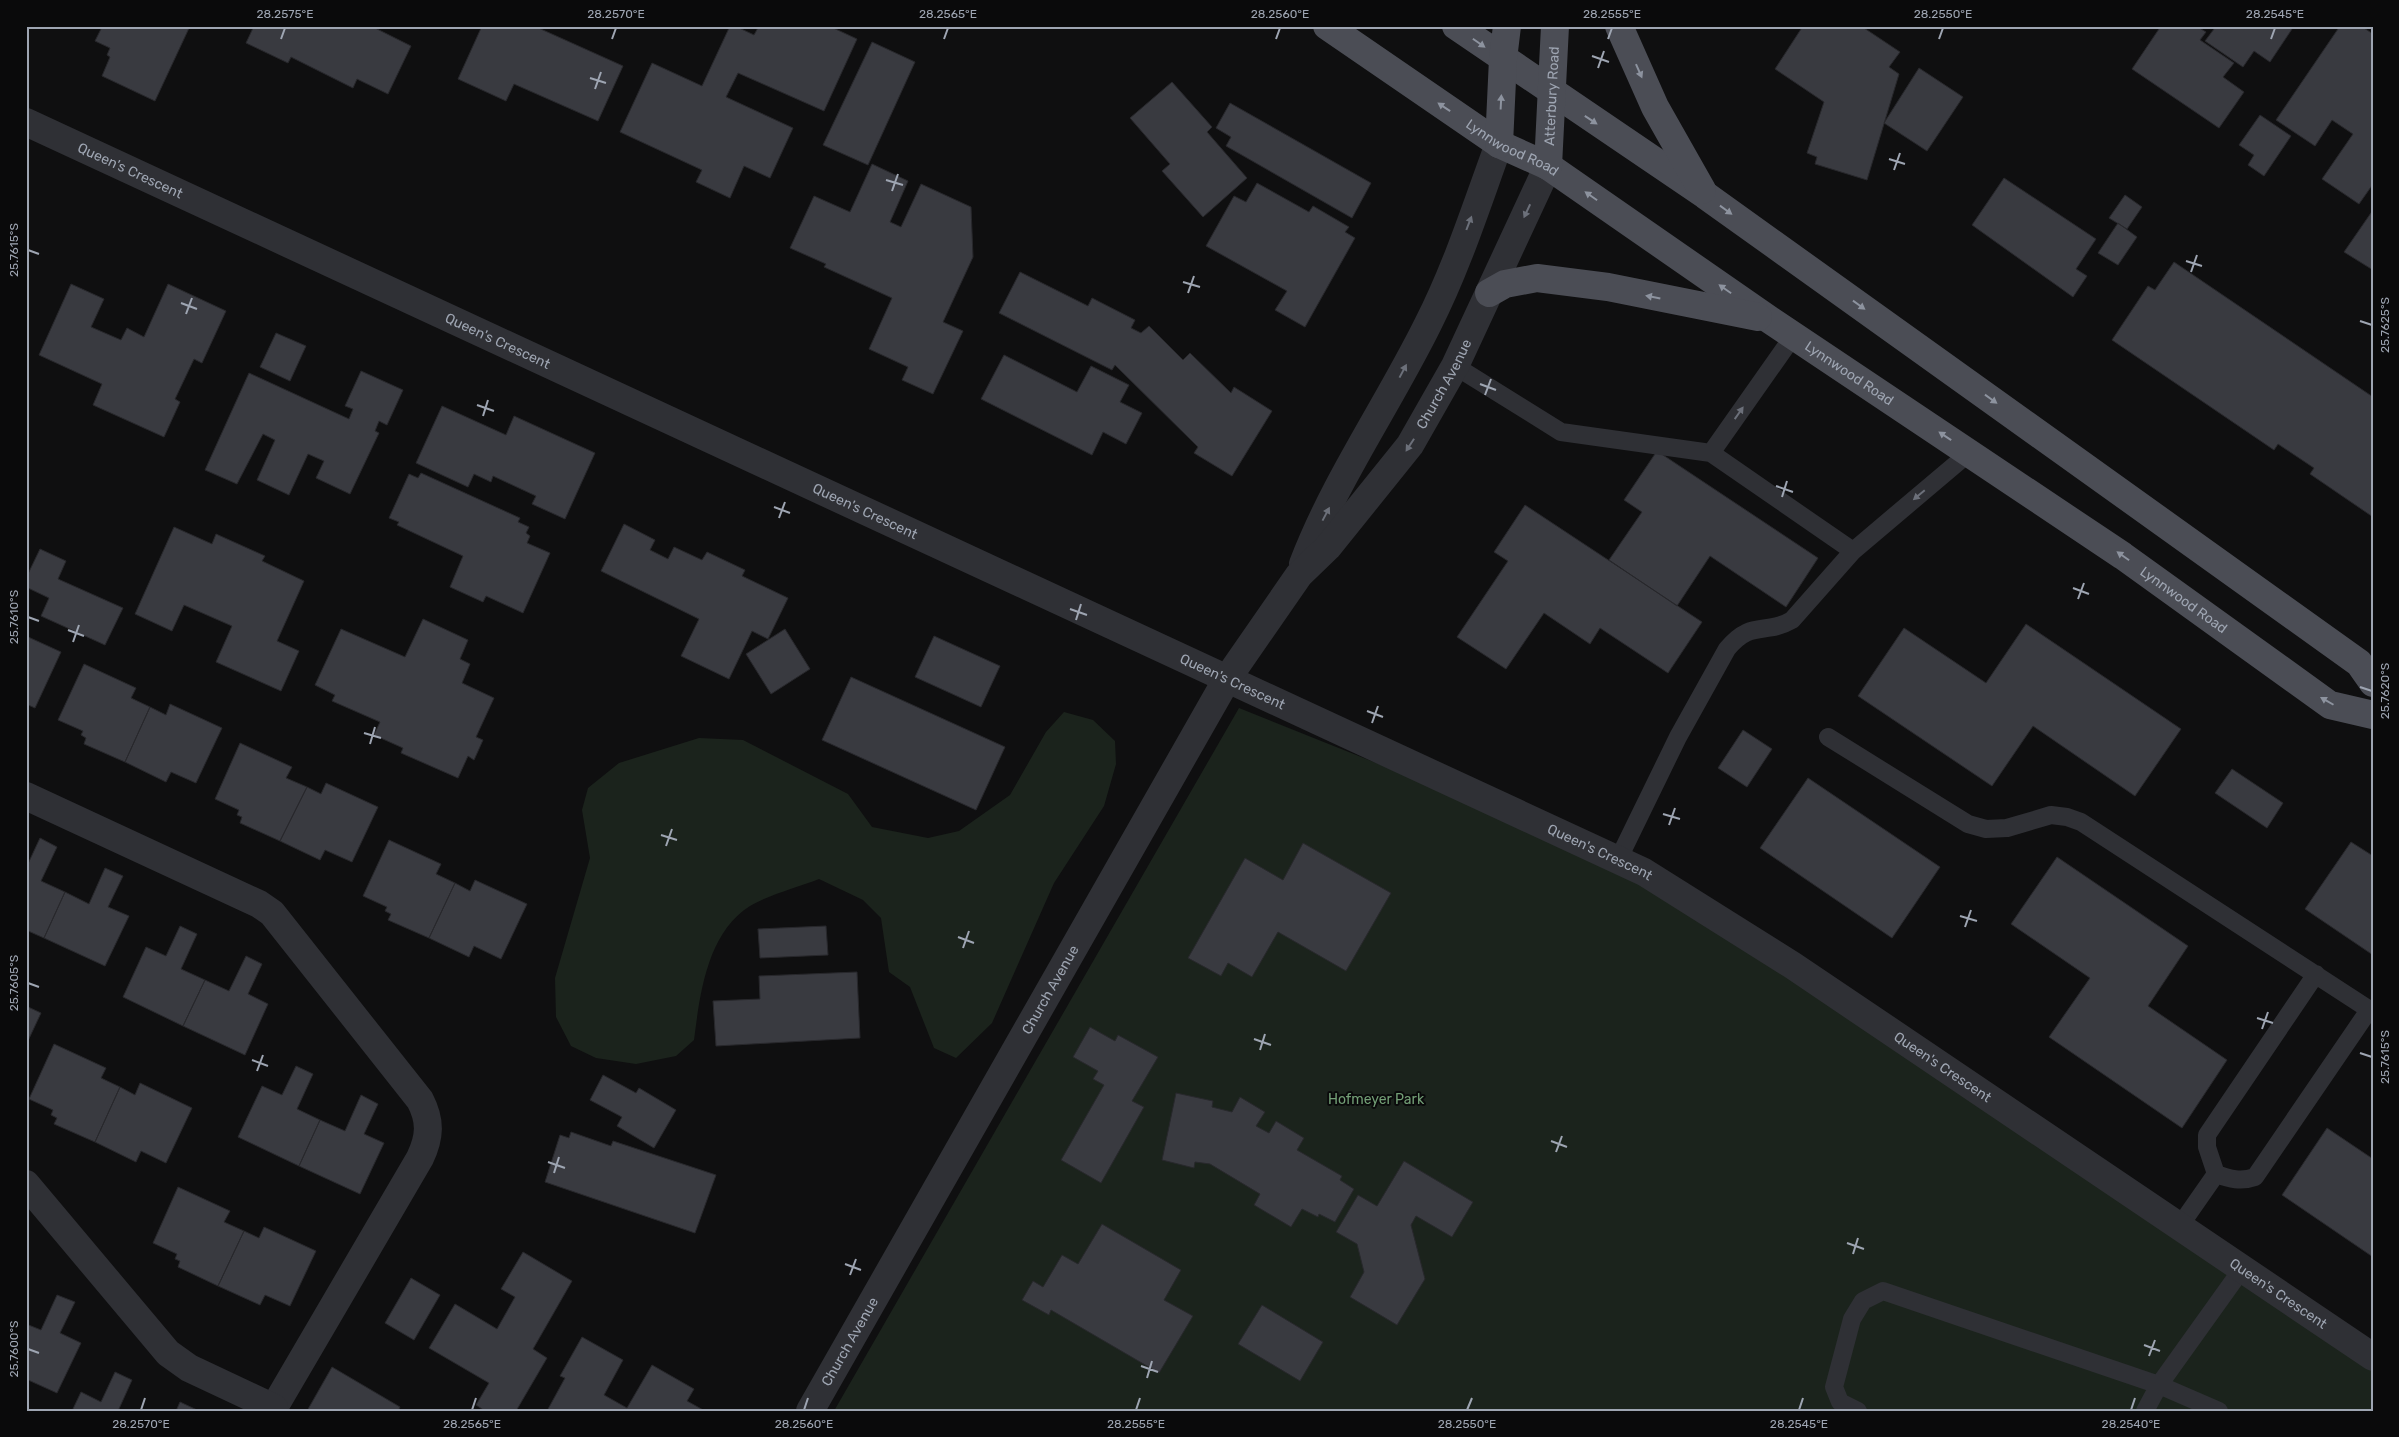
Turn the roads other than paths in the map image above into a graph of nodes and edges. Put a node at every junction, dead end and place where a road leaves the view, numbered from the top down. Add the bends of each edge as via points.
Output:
1 (1326, 26) edge
2 (1456, 26) edge
3 (1507, 26) edge
4 (1555, 26) edge
5 (1619, 26) edge
6 (1503, 59) junction
7 (1551, 93) junction
8 (26, 122) edge
9 (1499, 144) junction
10 (1548, 166) junction
11 (1705, 195) junction
12 (1489, 293) junction
13 (1770, 320) junction
14 (1794, 335) junction
15 (1455, 366) junction
16 (1711, 452) junction
17 (1969, 453) junction
18 (1853, 550) junction
19 (1299, 574) junction
20 (1228, 679) junction
21 (2373, 683) edge
22 (2373, 715) edge
23 (1828, 738) dead end
24 (26, 796) edge
25 (1618, 860) junction
26 (2316, 974) junction
27 (2371, 1011) edge
28 (2216, 1174) junction
29 (26, 1184) edge
30 (2178, 1227) junction
31 (2242, 1269) junction
32 (2373, 1357) edge
33 (2159, 1385) junction
34 (273, 1409) edge
35 (810, 1411) edge
36 (1858, 1411) edge
37 (2145, 1411) edge
38 (2219, 1411) edge

9 -> 1 main road, Lynnwood Road
2 -> 6 main road
3 - 6 main road
4 - 7 main road, Atterbury Road
5 -> 11 main road via 1655,107
6 - 7 main road
9 -> 6 main road
7 - 10 main road, Atterbury Road
7 -> 11 main road
8 - 20 street, Queen's Crescent
9 - 10 main road, Lynnwood Road
19 -> 9 street, Church Avenue via 1314,536 1363,440 1429,323
10 -> 12 street, Church Avenue
13 -> 10 main road, Lynnwood Road
11 -> 21 main road via 2359,663
13 -> 12 main road via 1608,287 1537,278 1506,284
12 - 15 street, Church Avenue
13 - 14 main road, Lynnwood Road
16 -> 14 lane
17 -> 14 main road, Lynnwood Road
15 - 16 lane via 1561,432
15 -> 19 street, Church Avenue via 1398,462 1328,547
16 - 18 lane
17 -> 18 lane
22 -> 17 main road, Lynnwood Road via 2330,704 2123,556
18 - 25 lane via 1792,620 1781,626 1751,629 1727,649 1678,737
19 - 20 street, Church Avenue
20 - 25 street, Queen's Crescent
20 - 35 street, Church Avenue
23 - 26 lane via 1968,824 1986,829 2007,828 2051,815 2081,822
24 - 34 street via 259,904 272,913 420,1100 426,1112 429,1131 420,1158
25 - 30 street, Queen's Crescent via 1670,887 1792,965
26 - 27 lane
26 - 28 lane via 2207,1135 2207,1147
27 - 28 lane via 2259,1173 2246,1180
28 - 30 lane
29 - 34 street via 168,1353 189,1368
30 - 31 street, Queen's Crescent
31 - 32 street, Queen's Crescent
31 - 33 lane
33 - 36 lane via 1883,1290 1863,1301 1852,1319 1834,1387 1840,1402
33 - 37 lane
33 - 38 lane

